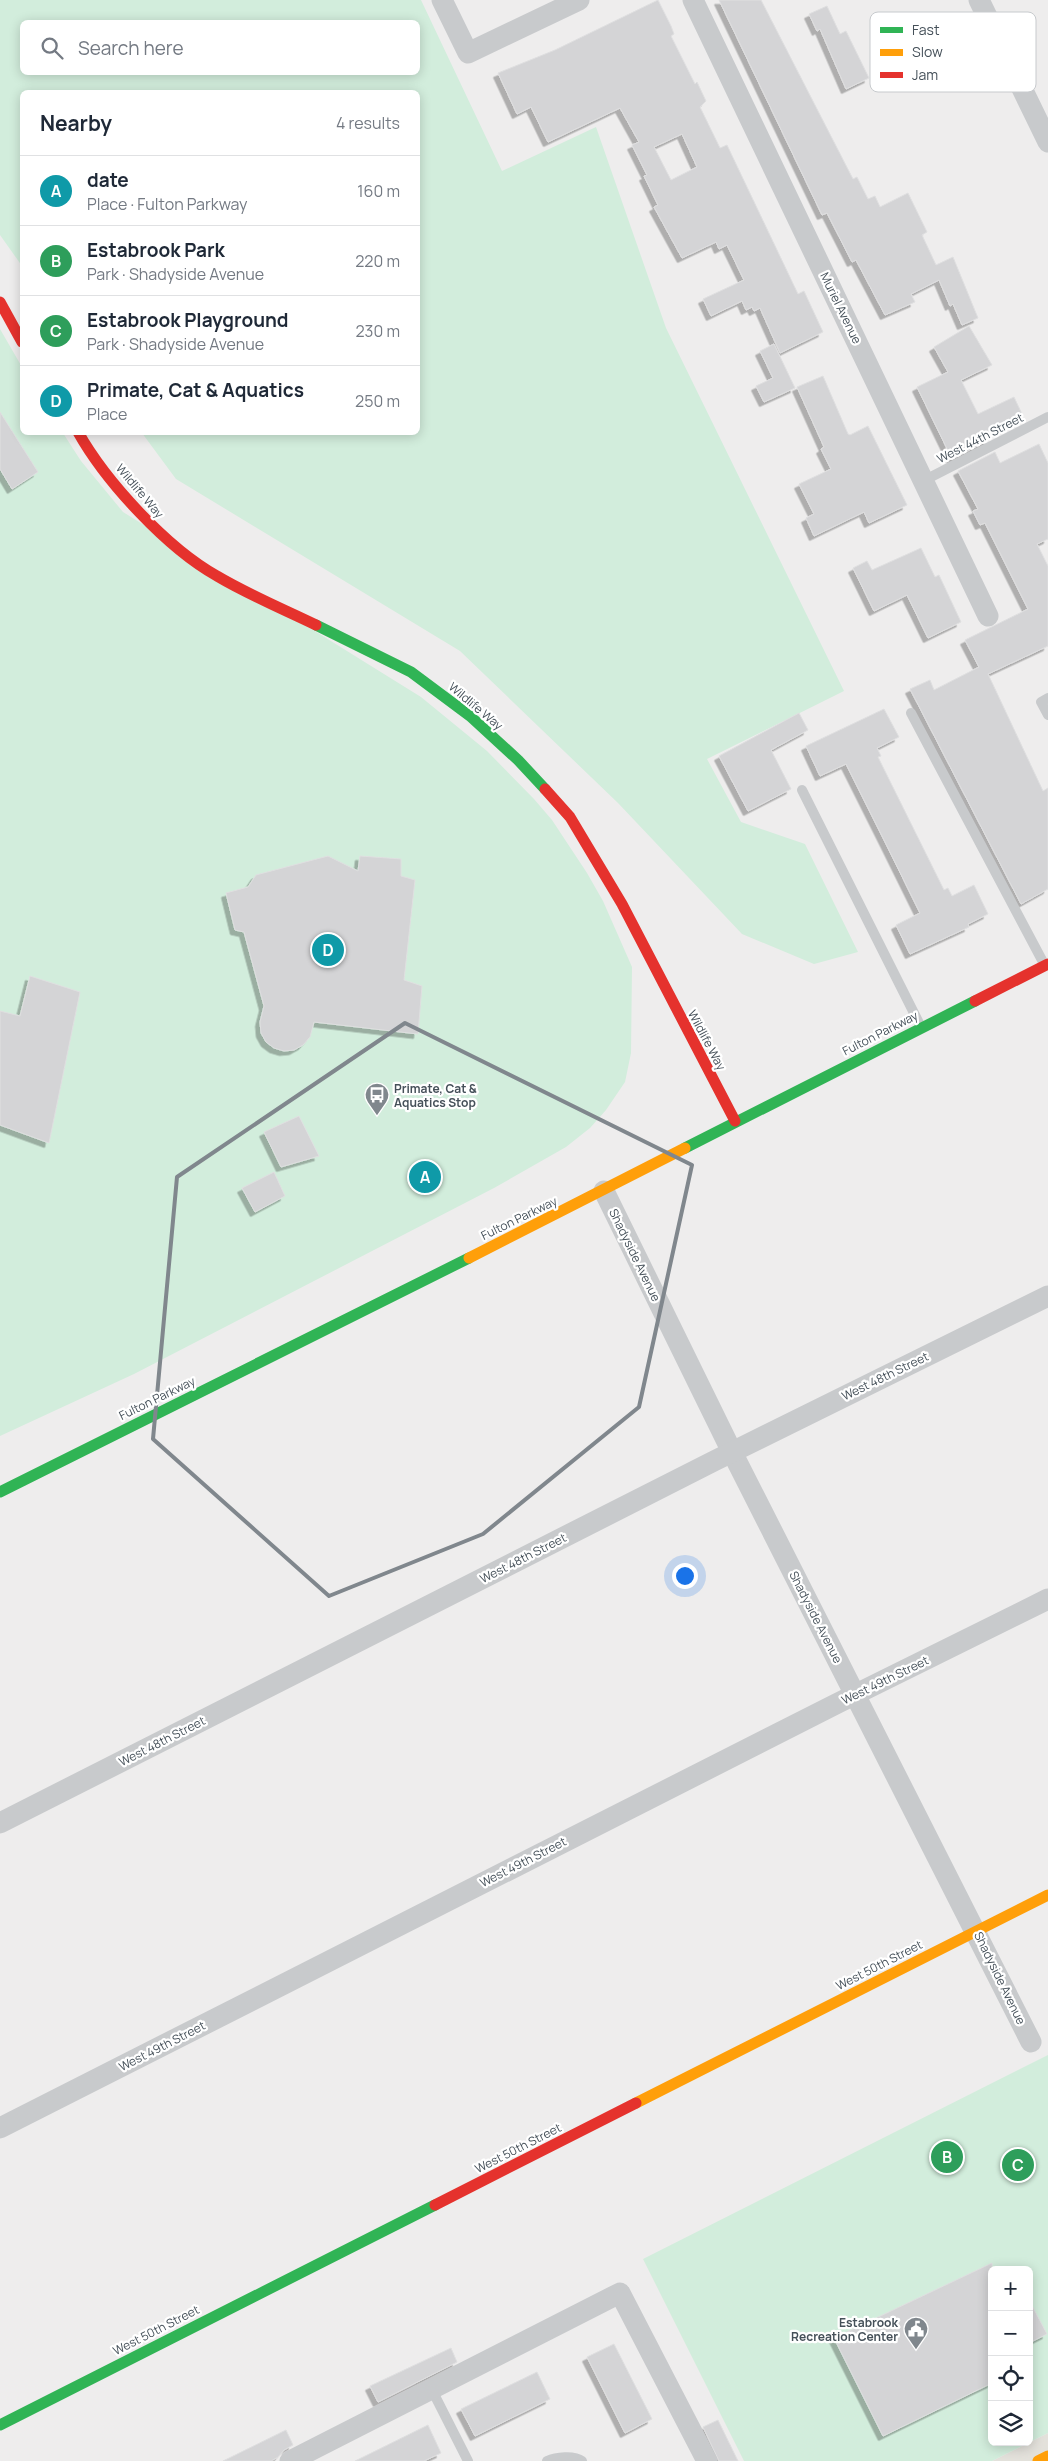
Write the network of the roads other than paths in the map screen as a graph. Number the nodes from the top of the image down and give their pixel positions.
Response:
1 (442, 0) edge
2 (579, 0) edge
3 (693, 0) edge
4 (979, 0) edge
5 (985, 12) edge
6 (1024, 92) edge
7 (1048, 142) edge
8 (0, 302) edge
9 (20, 338) edge
10 (1048, 417) edge
11 (80, 435) edge
12 (924, 481) junction
13 (988, 616) dead end
14 (1048, 698) edge
15 (911, 712) dead end
16 (1048, 715) edge
17 (802, 790) dead end
18 (1046, 965) edge
19 (921, 1028) junction
20 (734, 1121) junction
21 (604, 1191) junction
22 (1048, 1296) edge
23 (732, 1452) junction
24 (0, 1492) edge
25 (1048, 1599) edge
26 (855, 1694) junction
27 (0, 1823) edge
28 (1048, 1895) edge
29 (977, 1931) junction
30 (1031, 2042) dead end
31 (0, 2128) edge
32 (432, 2390) junction
33 (0, 2425) edge
34 (1048, 2456) edge
35 (290, 2461) edge
36 (468, 2461) edge
37 (547, 2461) edge
38 (582, 2461) edge
39 (707, 2461) edge
40 (1038, 2461) edge

1 - 2 street
3 - 12 street, Muriel Avenue
4 - 5 street
6 - 7 street
8 - 9 street
10 - 12 lane, West 44th Street
11 - 20 street, Wildlife Way
12 - 13 street, Muriel Avenue
14 - 16 lane
15 - 18 lane
17 - 19 lane
18 - 19 street, Fulton Parkway
19 - 20 street, Fulton Parkway
20 - 21 street, Fulton Parkway
21 - 23 street, Shadyside Avenue
21 - 24 street, Fulton Parkway
22 - 23 street, West 48th Street
23 - 26 street, Shadyside Avenue
23 - 27 street, West 48th Street
25 - 26 street, West 49th Street
26 - 29 street, Shadyside Avenue
26 - 31 street, West 49th Street
28 - 29 street, West 50th Street
29 - 30 street, Shadyside Avenue
29 - 33 street, West 50th Street
32 - 35 street
32 - 36 lane
32 - 39 street
34 - 40 street
37 - 38 lane

